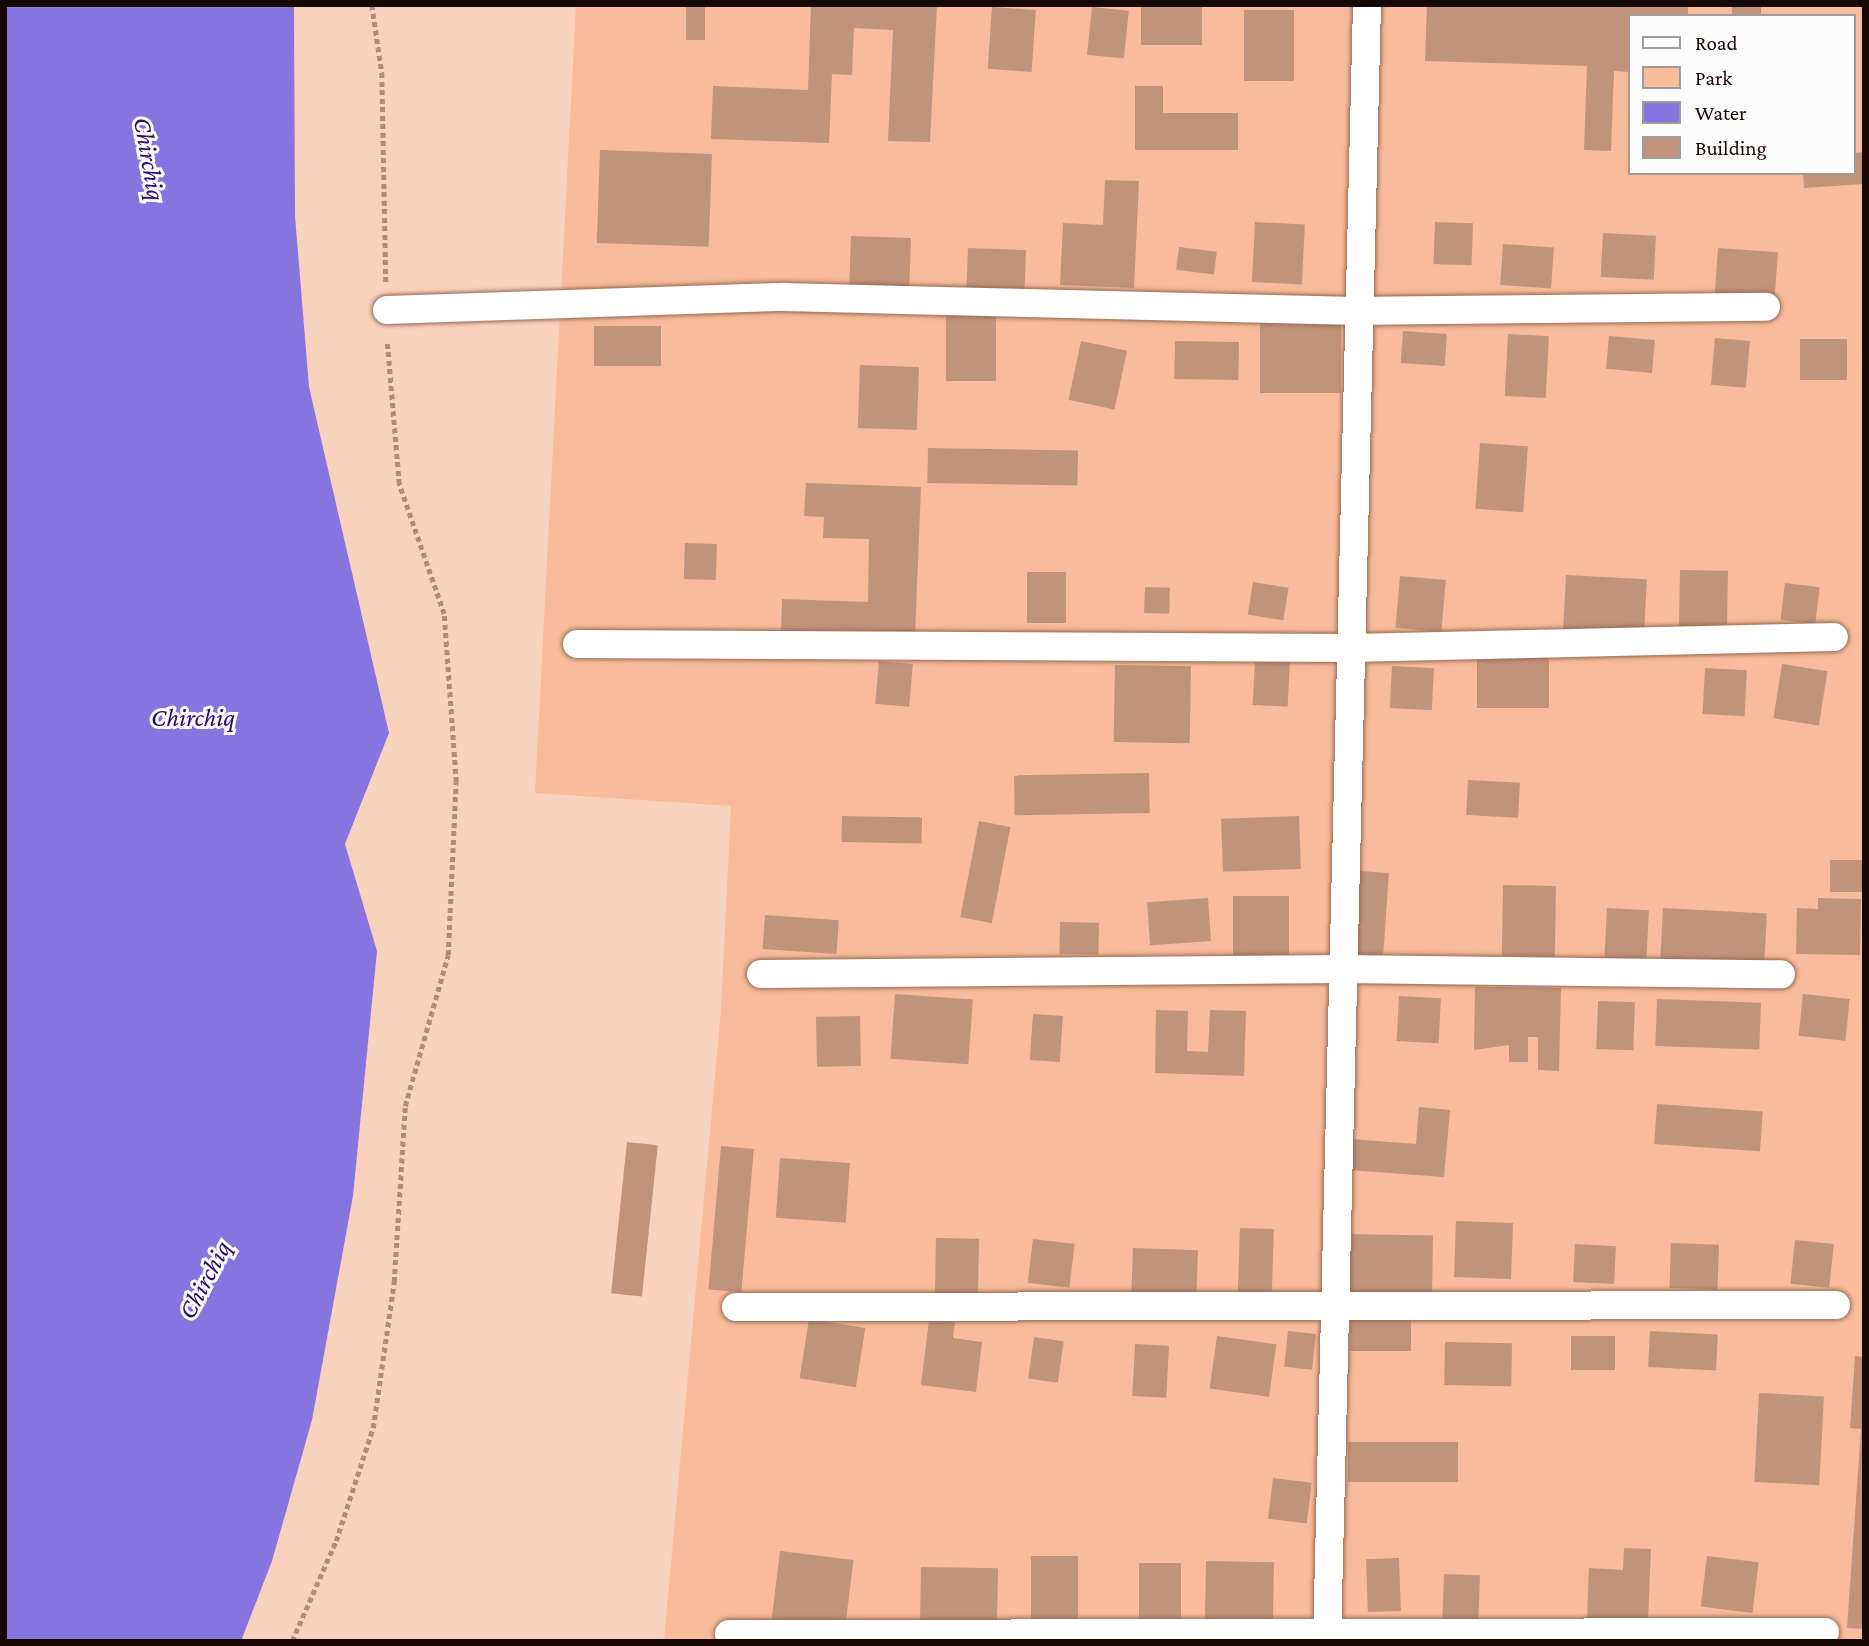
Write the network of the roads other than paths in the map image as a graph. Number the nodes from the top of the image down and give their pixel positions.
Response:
1 (1367, 5) edge
2 (1766, 307) dead end
3 (387, 310) road end
4 (1356, 311) junction
5 (1834, 637) dead end
6 (577, 644) dead end
7 (1350, 648) junction
8 (1342, 969) junction
9 (761, 974) dead end
10 (1781, 974) dead end
11 (1836, 1306) dead end
12 (736, 1307) dead end
13 (1334, 1311) junction
14 (1825, 1632) dead end
15 (729, 1634) dead end
16 (1327, 1638) edge

1 - 4 street
2 - 4 street
3 - 4 street
4 - 7 street
5 - 7 street
6 - 7 street
7 - 8 street
8 - 9 street
8 - 10 street
8 - 13 street
11 - 13 street
12 - 13 street
13 - 16 street
14 - 16 street
15 - 16 street

